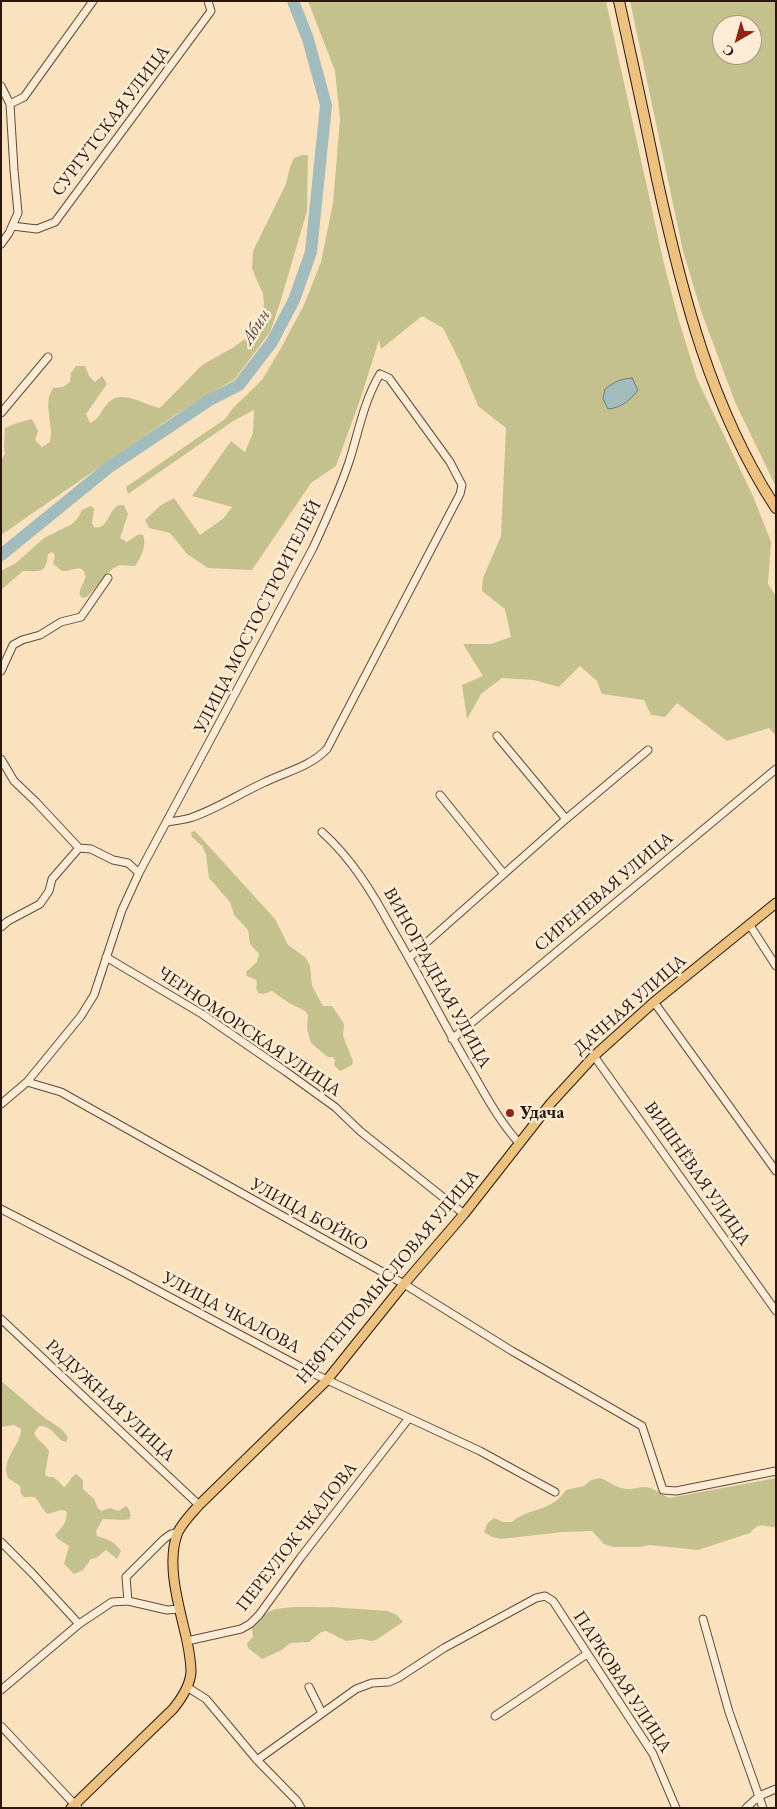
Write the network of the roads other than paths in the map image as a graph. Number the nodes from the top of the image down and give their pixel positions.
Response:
1 (93, 1) edge
2 (208, 1) edge
3 (619, 1) edge
4 (1, 86) edge
5 (10, 104) junction
6 (12, 226) junction
7 (1, 244) edge
8 (48, 357) dead end
9 (1, 413) edge
10 (776, 508) edge
11 (108, 578) dead end
12 (1, 671) edge
13 (497, 736) dead end
14 (648, 750) dead end
15 (1, 759) edge
16 (776, 769) edge
17 (440, 795) dead end
18 (566, 819) junction
19 (167, 822) junction
20 (322, 832) dead end
21 (79, 848) junction
22 (139, 873) junction
23 (504, 874) junction
24 (776, 903) edge
25 (749, 924) junction
26 (1, 927) edge
27 (106, 957) junction
28 (409, 958) junction
29 (776, 966) edge
30 (654, 1002) junction
31 (452, 1039) junction
32 (594, 1056) junction
33 (26, 1082) junction
34 (1, 1104) edge
35 (519, 1143) junction
36 (776, 1171) edge
37 (1, 1209) edge
38 (464, 1214) junction
39 (404, 1284) junction
40 (776, 1311) edge
41 (1, 1319) edge
42 (327, 1380) junction
43 (409, 1418) junction
44 (776, 1471) edge
45 (555, 1492) dead end
46 (199, 1505) junction
47 (178, 1532) junction
48 (1, 1542) edge
49 (128, 1601) junction
50 (180, 1609) junction
51 (703, 1619) dead end
52 (79, 1624) junction
53 (187, 1641) junction
54 (587, 1654) junction
55 (187, 1687) junction
56 (309, 1687) dead end
57 (1, 1690) edge
58 (322, 1713) junction
59 (495, 1716) dead end
60 (1, 1726) edge
61 (257, 1760) junction
62 (776, 1789) edge
63 (760, 1796) junction
64 (75, 1807) edge
65 (301, 1808) edge
66 (676, 1808) edge
67 (746, 1808) edge
68 (763, 1808) edge

1 - 5 street
2 - 6 street, СУРГУТСКАЯ УЛИЦА
3 - 10 highway
4 - 5 street
5 - 6 street
6 - 7 street
8 - 9 street
11 - 12 street
13 - 18 street
14 - 18 street
15 - 21 street
16 - 31 street, СИРЕНЕВАЯ УЛИЦА
17 - 23 street
18 - 23 street
19 - 19 street, УЛИЦА МОСТОСТРОИТЕЛЕЙ
19 - 22 street
20 - 28 street, ВИНОГРАДНАЯ УЛИЦА
21 - 22 street
21 - 26 street
22 - 27 street
23 - 28 street
24 - 25 main road, ДАЧНАЯ УЛИЦА
25 - 29 street
25 - 30 main road, ДАЧНАЯ УЛИЦА
27 - 33 street
27 - 38 street, ЧЕРНОМОРСКАЯ УЛИЦА
28 - 31 street, ВИНОГРАДНАЯ УЛИЦА
30 - 32 main road, ДАЧНАЯ УЛИЦА
30 - 36 street
31 - 35 street, ВИНОГРАДНАЯ УЛИЦА
32 - 35 main road, ДАЧНАЯ УЛИЦА
32 - 40 street, ВИШНЁВАЯ УЛИЦА
33 - 34 street
33 - 39 street, УЛИЦА БОЙКО
35 - 38 main road, НЕФТЕПРОМЫСЛОВАЯ УЛИЦА
37 - 42 street, УЛИЦА ЧКАЛОВА
38 - 39 main road, НЕФТЕПРОМЫСЛОВАЯ УЛИЦА
39 - 42 main road, НЕФТЕПРОМЫСЛОВАЯ УЛИЦА
39 - 44 street, УЛИЦА БОЙКО
41 - 46 street, РАДУЖНАЯ УЛИЦА
42 - 43 street, УЛИЦА ЧКАЛОВА
42 - 46 main road, НЕФТЕПРОМЫСЛОВАЯ УЛИЦА
43 - 45 street, УЛИЦА ЧКАЛОВА
43 - 53 street, ПЕРЕУЛОК ЧКАЛОВА
46 - 47 main road, НЕФТЕПРОМЫСЛОВАЯ УЛИЦА
47 - 49 street, НЕФТЕПРОМЫСЛОВАЯ УЛИЦА
47 - 50 main road
48 - 52 street
49 - 50 street
49 - 52 street
50 - 53 main road
51 - 63 street
52 - 57 street
53 - 55 main road
54 - 58 street, ПАРКОВАЯ УЛИЦА
54 - 59 street
54 - 66 street, ПАРКОВАЯ УЛИЦА
55 - 61 street
55 - 64 main road
56 - 58 street
58 - 61 street
60 - 64 street
61 - 65 street
62 - 63 street
63 - 67 street
63 - 68 street

